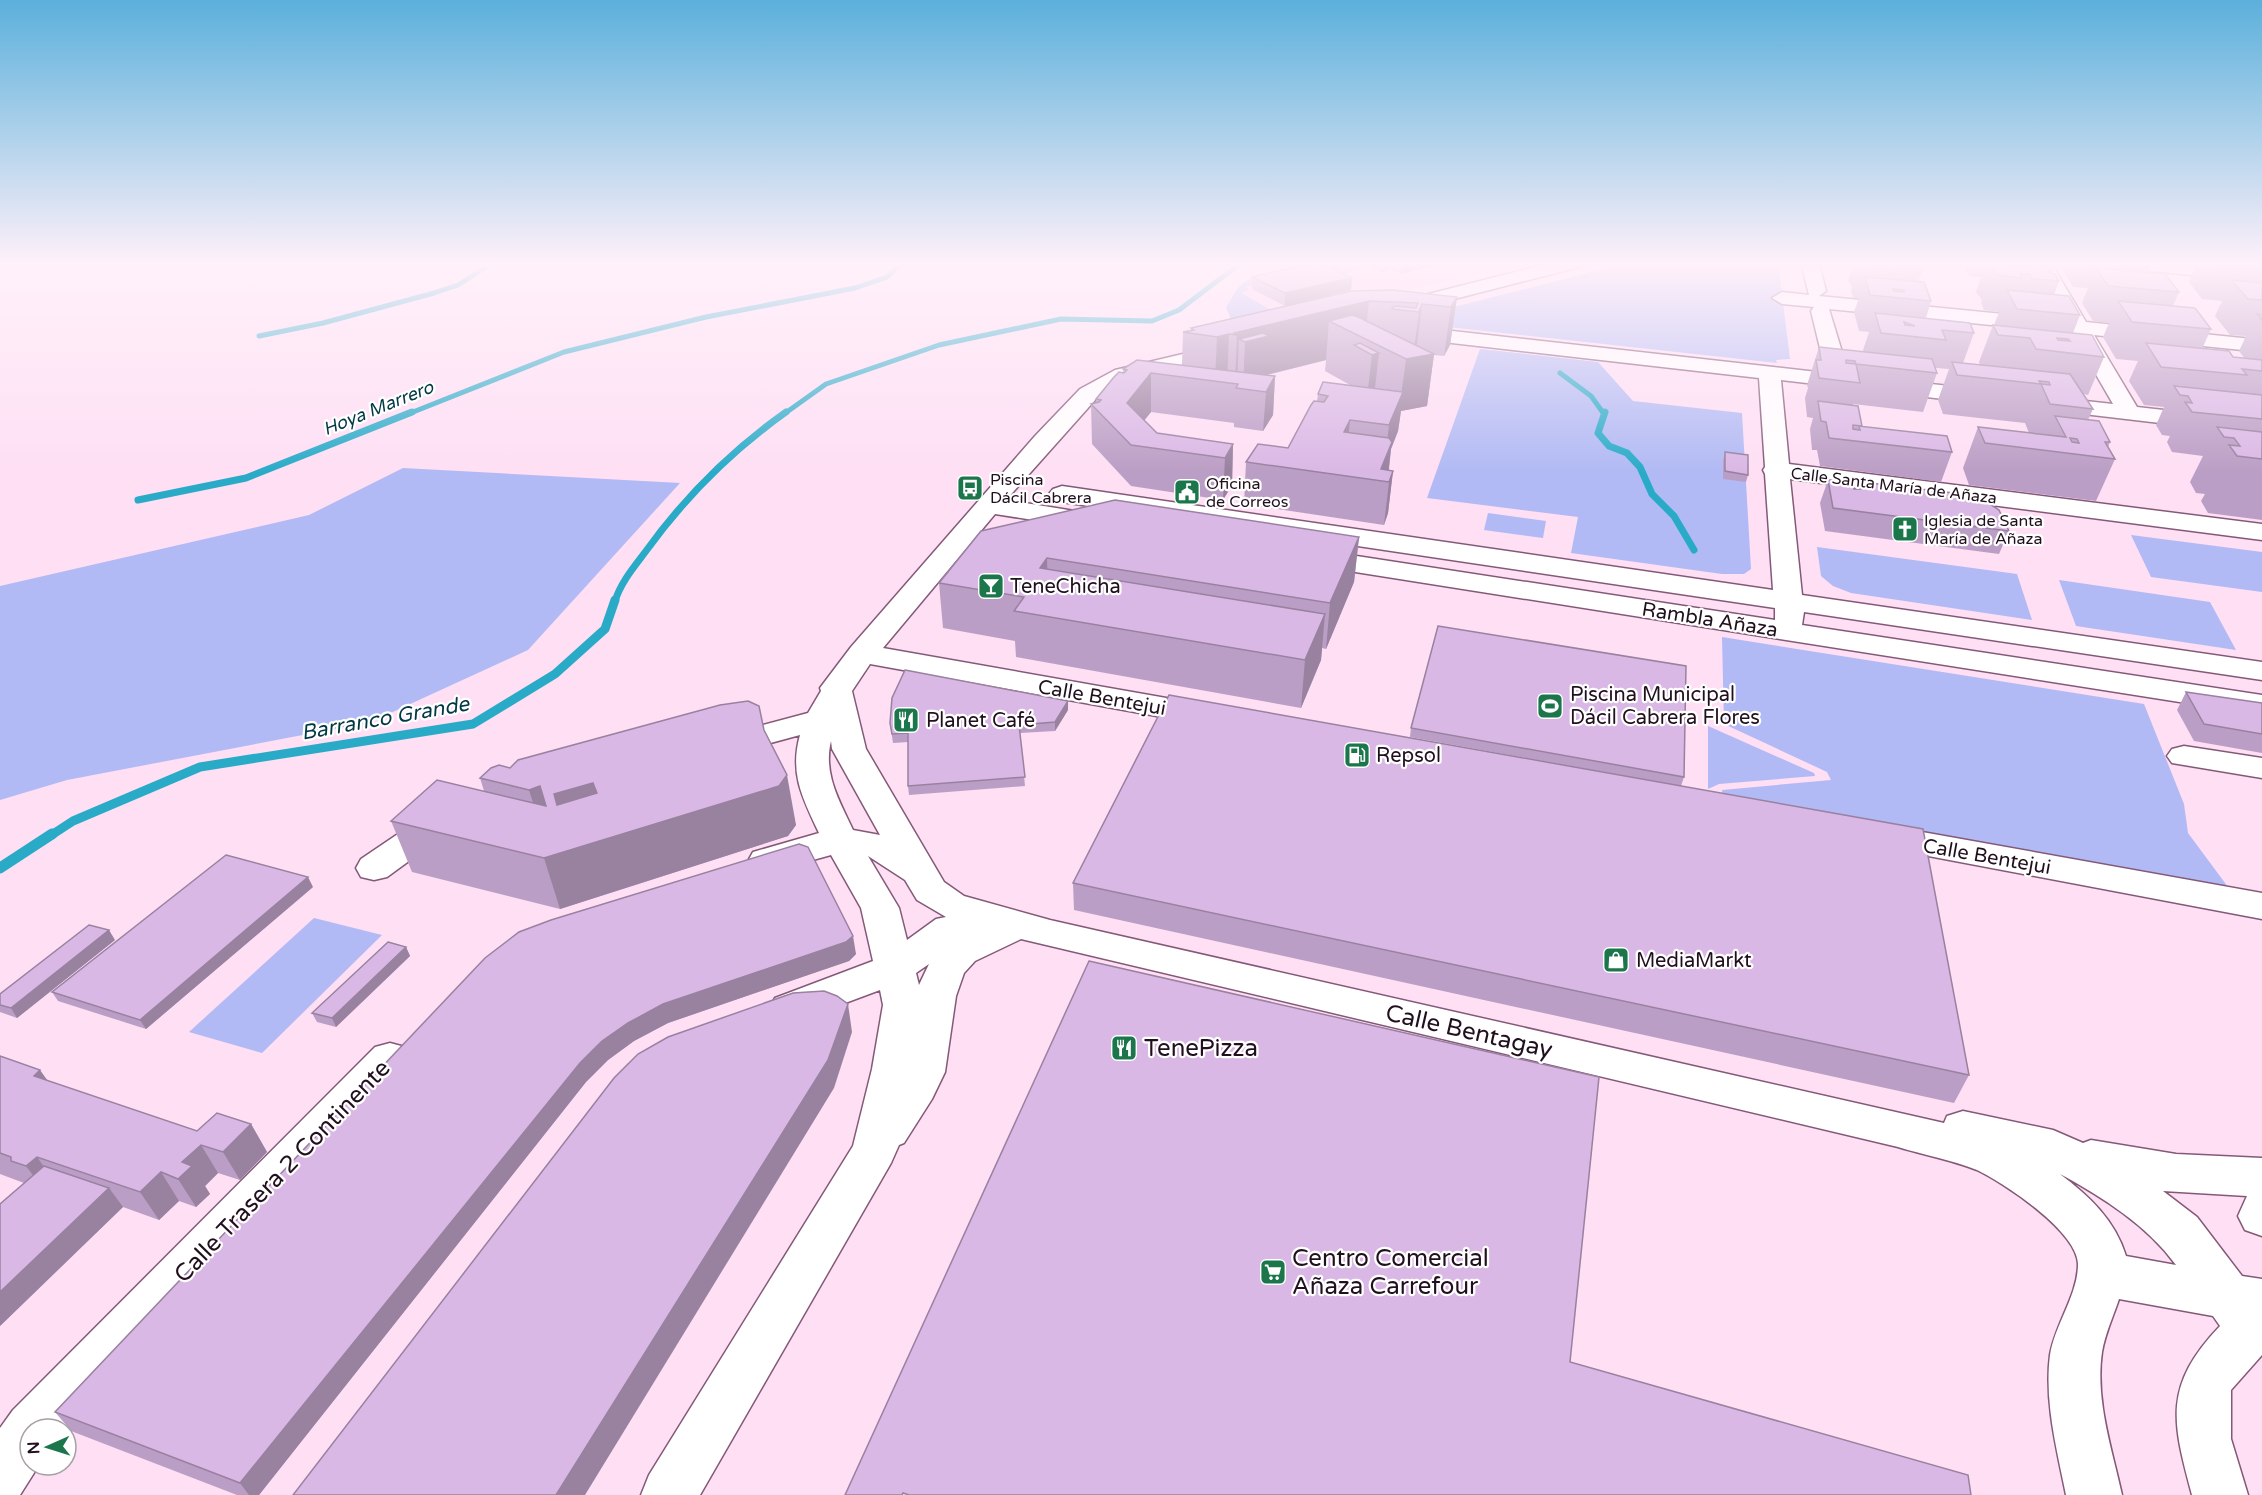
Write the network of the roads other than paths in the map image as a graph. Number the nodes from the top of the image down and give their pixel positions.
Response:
1 (1476, 333) edge
2 (1827, 333) edge
3 (2081, 333) edge
4 (2134, 333) edge
5 (1245, 345) edge
6 (2262, 346) edge
7 (1769, 372) junction
8 (1839, 380) junction
9 (2005, 399) edge
10 (2029, 402) edge
11 (2129, 413) junction
12 (2262, 428) edge
13 (1043, 441) junction
14 (1775, 470) junction
15 (998, 495) junction
16 (1220, 516) junction
17 (1118, 530) edge
18 (2262, 532) edge
19 (909, 599) junction
20 (1787, 601) junction
21 (1791, 632) junction
22 (862, 654) junction
23 (2262, 671) edge
24 (2262, 705) edge
25 (832, 708) junction
26 (1240, 721) edge
27 (698, 752) edge
28 (2184, 756) dead end
29 (2262, 768) edge
30 (860, 772) junction
31 (468, 815) edge
32 (1851, 831) edge
33 (832, 840) junction
34 (374, 868) dead end
35 (728, 873) edge
36 (920, 874) junction
37 (2262, 906) edge
38 (990, 917) junction
39 (1040, 932) junction
40 (896, 968) junction
41 (746, 1024) edge
42 (419, 1029) edge
43 (1898, 1129) junction
44 (2053, 1149) junction
45 (875, 1150) junction
46 (2262, 1177) edge
47 (2101, 1274) junction
48 (2251, 1314) edge
49 (45, 1417) edge
50 (18, 1449) edge
51 (0, 1475) edge
52 (669, 1495) edge
53 (2094, 1495) edge
54 (2220, 1495) edge

1 - 7 street
2 - 8 street
3 - 11 street
4 - 6 street
5 - 13 street
7 - 8 street
7 - 14 street
8 - 9 street
10 - 11 street
11 - 12 street
13 - 15 street
13 - 16 street
14 - 18 street, Calle Santa María de Añaza
14 - 20 street
15 - 16 street
15 - 19 street
15 - 21 street, Rambla Añaza
16 - 20 street, Rambla Añaza
17 - 19 street
19 - 22 street
20 - 21 street
20 - 23 street, Rambla Añaza
21 - 24 street, Rambla Añaza
22 - 25 street
22 - 26 street, Calle Bentejui
25 - 27 street
25 - 30 street
25 - 33 street
28 - 29 street
30 - 33 street
30 - 36 street
31 - 34 street
32 - 37 street, Calle Bentejui
33 - 35 street
33 - 36 street
33 - 40 street
36 - 38 street
38 - 39 street
38 - 40 street
39 - 43 street, Calle Bentagay
39 - 45 street
40 - 41 street
40 - 45 street
42 - 49 street, Calle Trasera 2 Continente
43 - 44 street
43 - 47 street
44 - 46 street
44 - 48 street
45 - 52 street
47 - 48 street
47 - 53 street
48 - 54 street
50 - 51 street, Calle Trasera 2 Continente

